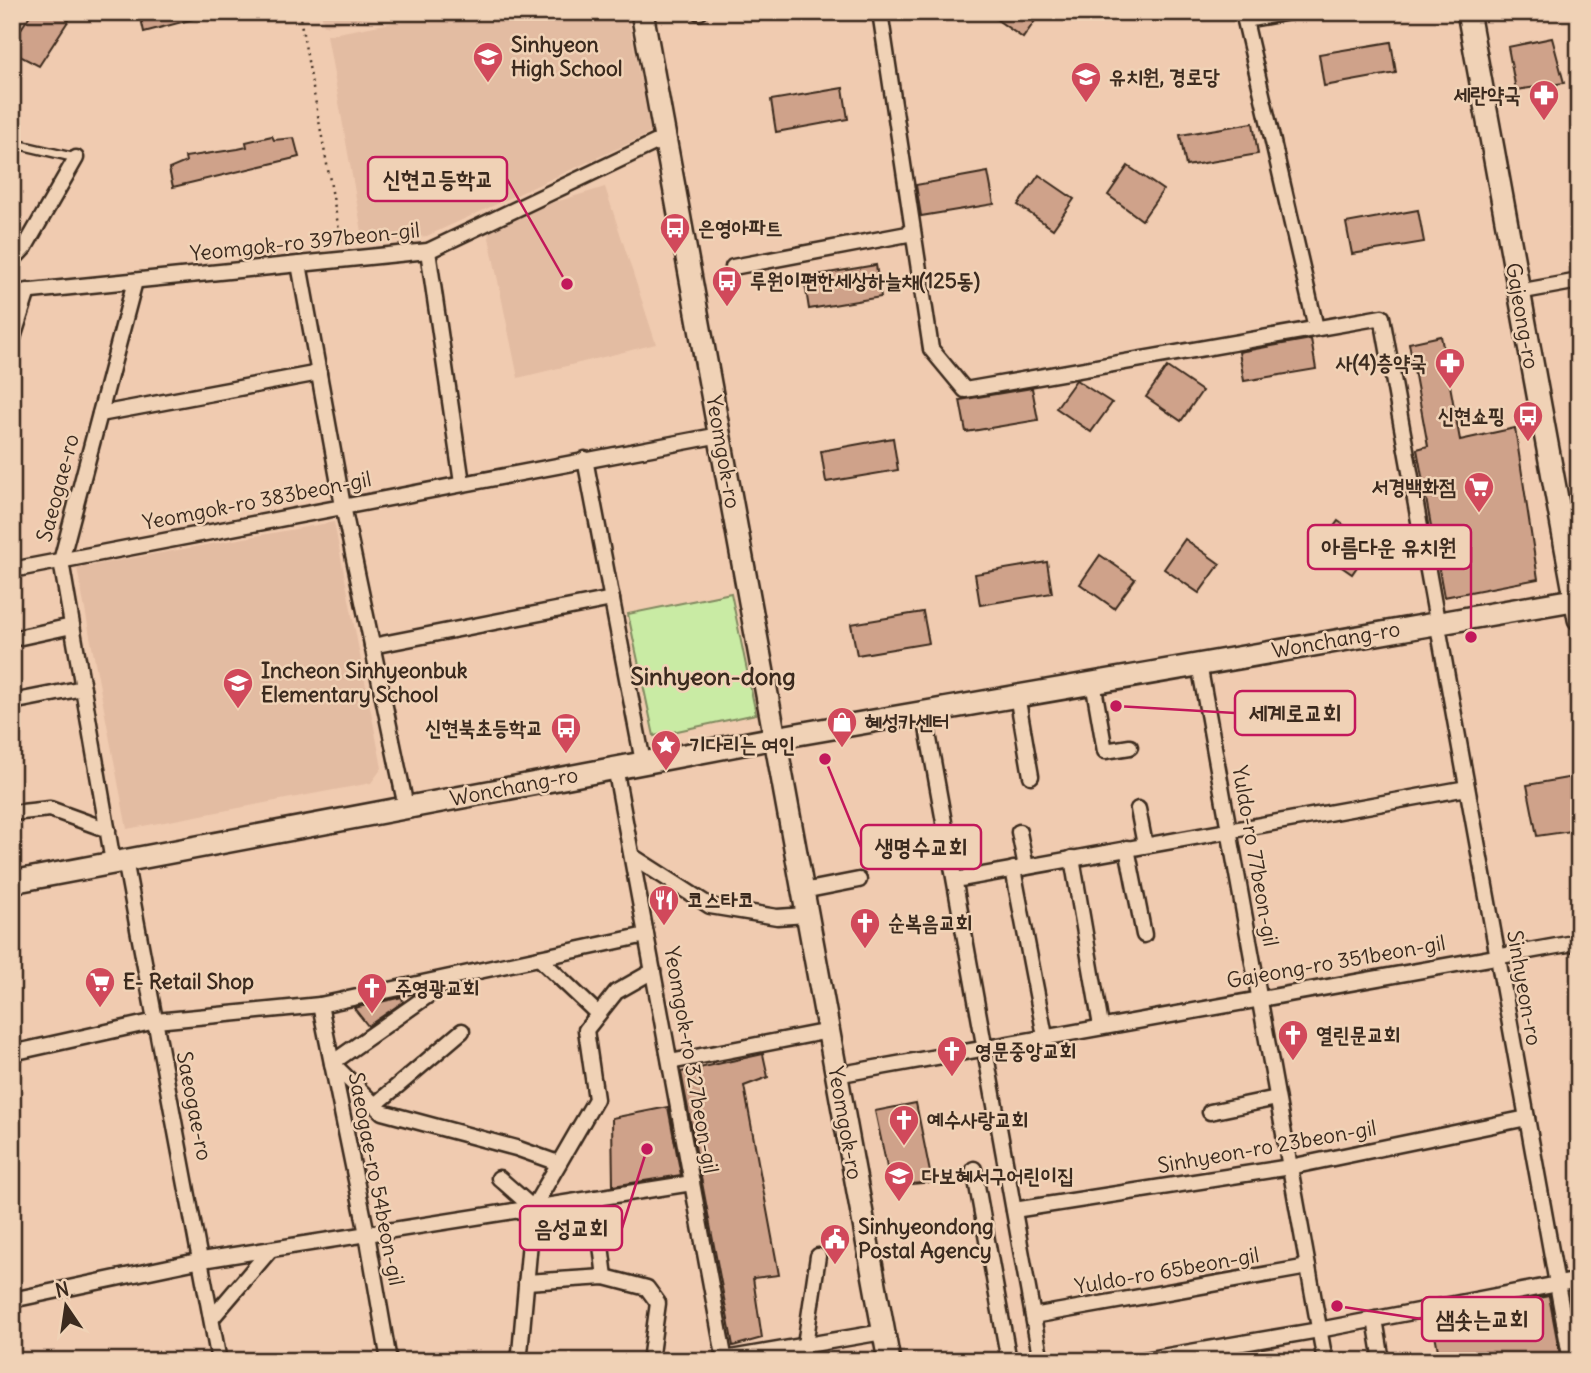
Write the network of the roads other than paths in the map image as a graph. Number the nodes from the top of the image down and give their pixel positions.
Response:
1 (642, 12) edge
2 (880, 12) edge
3 (1290, 12) edge
4 (1468, 12) edge
5 (1244, 16) edge
6 (665, 138) junction
7 (12, 144) edge
8 (76, 158) joint
9 (913, 233) junction
10 (428, 251) junction
11 (12, 261) edge
12 (299, 264) junction
13 (733, 267) dead end
14 (135, 281) junction
15 (1579, 281) edge
16 (28, 290) junction
17 (1518, 292) junction
18 (12, 293) edge
19 (1316, 328) junction
20 (12, 341) edge
21 (319, 373) junction
22 (100, 414) junction
23 (720, 435) junction
24 (585, 459) junction
25 (462, 483) junction
26 (343, 506) junction
27 (61, 561) junction
28 (12, 570) edge
29 (612, 599) junction
30 (1578, 606) edge
31 (1437, 622) junction
32 (72, 626) junction
33 (12, 639) edge
34 (372, 646) junction
35 (1199, 664) junction
36 (1093, 682) junction
37 (83, 688) junction
38 (1017, 695) junction
39 (12, 702) edge
40 (924, 711) junction
41 (775, 737) junction
42 (1130, 747) dead end
43 (643, 762) junction
44 (615, 767) junction
45 (1031, 776) dead end
46 (1467, 788) junction
47 (406, 807) junction
48 (1138, 809) dead end
49 (12, 813) edge
50 (108, 830) junction
51 (1228, 830) junction
52 (1019, 832) dead end
53 (1145, 845) junction
54 (1127, 848) junction
55 (632, 856) junction
56 (1072, 858) junction
57 (119, 861) junction
58 (1020, 868) junction
59 (859, 880) dead end
60 (954, 880) junction
61 (12, 882) edge
62 (803, 891) junction
63 (807, 915) junction
64 (646, 935) junction
65 (1144, 935) dead end
66 (1579, 942) edge
67 (1497, 955) junction
68 (539, 958) junction
69 (653, 971) junction
70 (455, 976) junction
71 (1259, 998) junction
72 (320, 1005) junction
73 (598, 1014) junction
74 (156, 1021) junction
75 (1101, 1026) junction
76 (462, 1031) dead end
77 (829, 1031) junction
78 (1045, 1036) junction
79 (985, 1047) junction
80 (12, 1053) edge
81 (670, 1062) junction
82 (332, 1063) junction
83 (836, 1075) junction
84 (1277, 1098) junction
85 (375, 1105) junction
86 (1210, 1112) dead end
87 (1527, 1118) junction
88 (558, 1163) junction
89 (1290, 1167) junction
90 (974, 1169) dead end
91 (499, 1178) dead end
92 (692, 1183) junction
93 (595, 1198) junction
94 (533, 1208) junction
95 (1014, 1210) junction
96 (367, 1234) junction
97 (270, 1250) junction
98 (818, 1256) dead end
99 (202, 1260) junction
100 (1308, 1266) junction
101 (605, 1277) junction
102 (1579, 1280) edge
103 (526, 1282) junction
104 (1557, 1284) junction
105 (12, 1300) edge
106 (1033, 1316) junction
107 (212, 1318) junction
108 (1375, 1320) junction
109 (1320, 1330) junction
110 (884, 1332) junction
111 (805, 1345) junction
112 (725, 1360) edge
113 (219, 1361) edge
114 (389, 1361) edge
115 (516, 1361) edge
116 (650, 1361) edge
117 (889, 1361) edge
118 (1009, 1361) edge
119 (1041, 1361) edge
120 (1138, 1361) edge
121 (1325, 1361) edge
122 (1382, 1361) edge
123 (1571, 1361) edge

1 - 6 street, Yeomgok-ro
2 - 9 street
3 - 5 street
4 - 17 street, Gajeong-ro
5 - 19 street
6 - 10 street, Yeomgok-ro 397beon-gil
6 - 23 street, Yeomgok-ro
7 - 8 lane
8 - 11 street
9 - 13 street
9 - 19 street
10 - 12 street, Yeomgok-ro 397beon-gil
10 - 25 street
12 - 14 street, Yeomgok-ro 397beon-gil
12 - 21 street
14 - 16 street, Yeomgok-ro 397beon-gil
14 - 22 street, Saeogae-ro
15 - 17 street
16 - 18 street, Yeomgok-ro 397beon-gil
16 - 20 street
17 - 30 street, Gajeong-ro
19 - 31 street, Sinhyeon-ro
21 - 22 street, Saeogae-ro
21 - 26 street
22 - 27 street, Saeogae-ro
23 - 24 street, Yeomgok-ro 383beon-gil
23 - 41 street, Yeomgok-ro
24 - 25 street, Yeomgok-ro 383beon-gil
24 - 29 street
25 - 26 street, Yeomgok-ro 383beon-gil
26 - 27 street, Yeomgok-ro 383beon-gil
26 - 34 street
27 - 28 street, Yeomgok-ro 383beon-gil
27 - 32 street, Saeogae-ro
29 - 34 street
29 - 43 street
30 - 31 street, Wonchang-ro
31 - 35 street, Wonchang-ro
31 - 46 street, Sinhyeon-ro
32 - 33 street
32 - 37 street, Saeogae-ro
34 - 47 street
35 - 36 street, Wonchang-ro
35 - 51 street, Yuldo-ro 77beon-gil
36 - 38 street, Wonchang-ro
36 - 42 street
37 - 39 street
37 - 50 street, Saeogae-ro
38 - 40 street, Wonchang-ro
38 - 45 street
40 - 41 street, Wonchang-ro
40 - 60 street
41 - 43 street, Wonchang-ro
41 - 62 street, Yeomgok-ro
43 - 44 street, Wonchang-ro
44 - 47 street, Wonchang-ro
44 - 55 street, Yeomgok-ro 327beon-gil
46 - 51 street
46 - 67 street, Sinhyeon-ro
47 - 57 street, Wonchang-ro
48 - 53 street
49 - 50 street
50 - 57 street, Saeogae-ro
51 - 53 street
51 - 71 street, Yuldo-ro 77beon-gil
52 - 58 street
53 - 54 street
54 - 56 street
54 - 65 street
55 - 63 street
55 - 64 street, Yeomgok-ro 327beon-gil
56 - 58 street
56 - 75 street
57 - 61 street, Wonchang-ro
57 - 74 street, Saeogae-ro
58 - 60 street
58 - 78 street
59 - 62 street
60 - 79 street
62 - 63 street, Yeomgok-ro
63 - 77 street, Yeomgok-ro
64 - 68 street
64 - 69 street, Yeomgok-ro 327beon-gil
66 - 67 street, Gajeong-ro 351beon-gil
67 - 71 street, Gajeong-ro 351beon-gil
67 - 87 street, Sinhyeon-ro
68 - 70 street
68 - 73 street
69 - 73 street
69 - 81 street, Yeomgok-ro 327beon-gil
70 - 72 street
70 - 82 street
71 - 75 street, Gajeong-ro 351beon-gil
71 - 84 street, Yuldo-ro 77beon-gil
72 - 74 street
72 - 82 street, Saeogae-ro 54beon-gil
73 - 88 street
74 - 80 street
74 - 99 street, Saeogae-ro
75 - 78 street, Gajeong-ro 351beon-gil
76 - 85 street
77 - 81 street
77 - 83 street, Yeomgok-ro
78 - 79 street, Gajeong-ro 351beon-gil
79 - 83 street, Gajeong-ro 351beon-gil
79 - 95 street
81 - 92 street, Yeomgok-ro 327beon-gil
82 - 85 street
82 - 96 street, Saeogae-ro 54beon-gil
83 - 110 street, Yeomgok-ro
84 - 86 street
84 - 89 street, Yuldo-ro 77beon-gil
85 - 88 street
87 - 89 street, Sinhyeon-ro 23beon-gil
87 - 104 street, Sinhyeon-ro
88 - 94 street
89 - 95 street, Sinhyeon-ro 23beon-gil
89 - 100 street, Yuldo-ro 77beon-gil
90 - 118 street
91 - 94 street
92 - 93 street
92 - 112 street, Yeomgok-ro 327beon-gil
93 - 94 street
93 - 101 street
94 - 96 street
94 - 103 street
95 - 106 street
96 - 97 street
96 - 114 street, Saeogae-ro 54beon-gil
97 - 99 street
97 - 107 street
98 - 111 street
99 - 105 street
99 - 107 street, Saeogae-ro
100 - 106 street, Yuldo-ro 65beon-gil
100 - 109 street, Yuldo-ro 77beon-gil
101 - 103 street
101 - 116 street
102 - 104 street
103 - 115 street
104 - 108 street
104 - 123 street, Sinhyeon-ro
106 - 119 street
107 - 113 street, Saeogae-ro
108 - 109 street
108 - 122 street
109 - 120 street
109 - 121 street, Yuldo-ro 77beon-gil
110 - 111 street
110 - 117 street, Yeomgok-ro
111 - 112 street

